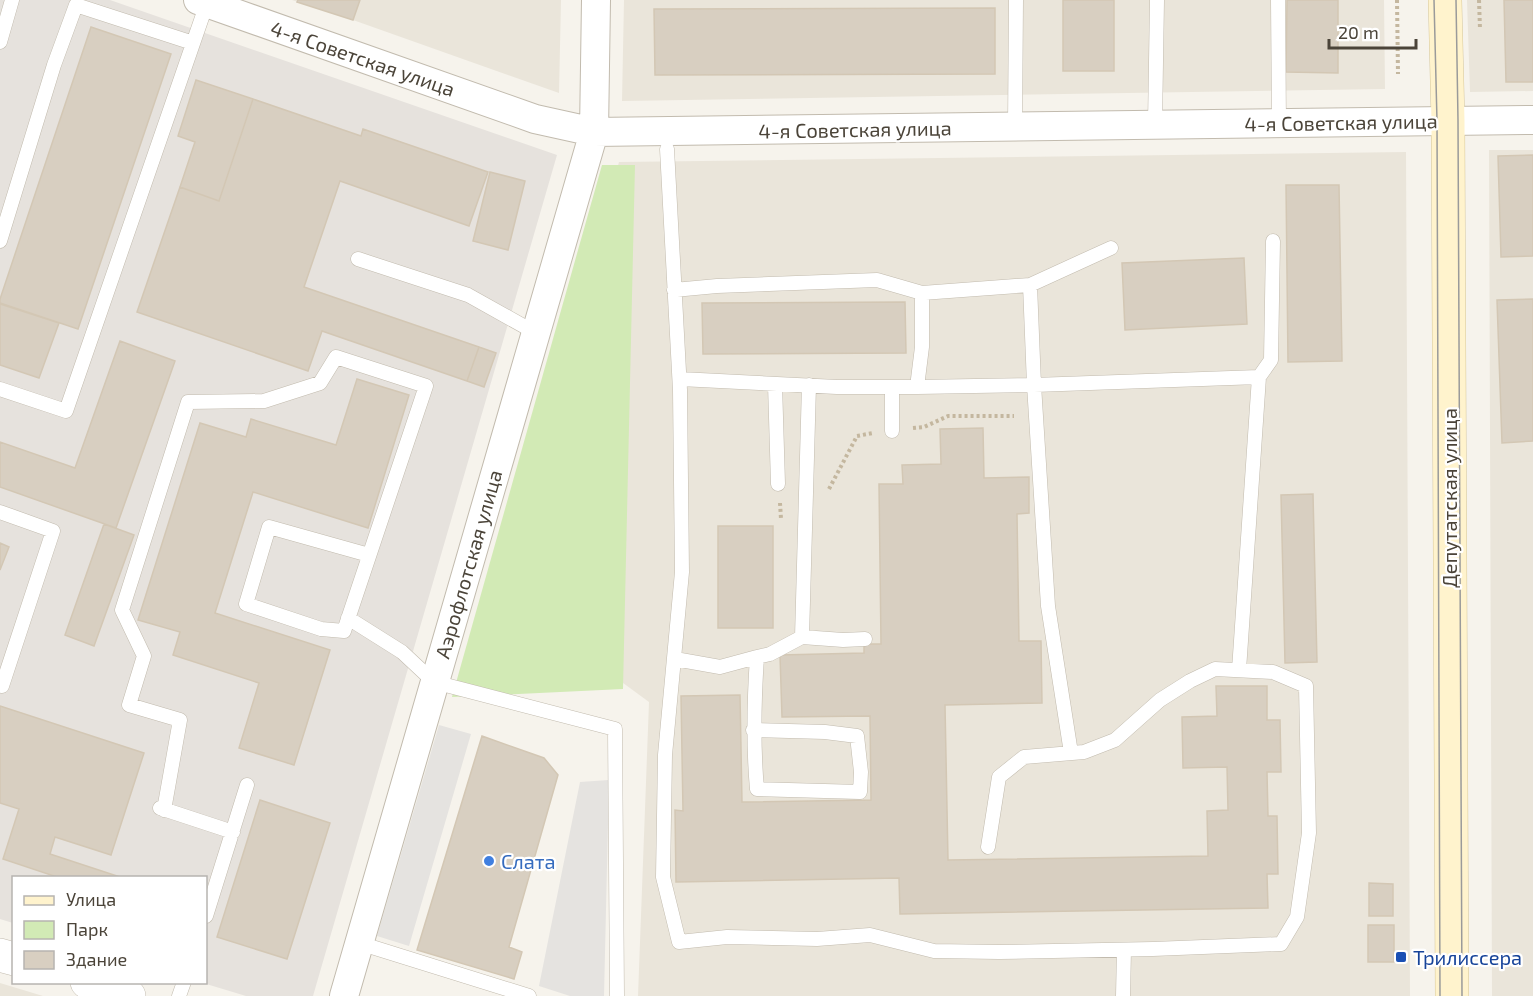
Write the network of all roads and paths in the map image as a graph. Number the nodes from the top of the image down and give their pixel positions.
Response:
1 (12, 0) edge
2 (596, 0) edge
3 (1016, 0) edge
4 (1157, 0) edge
5 (1278, 0) edge
6 (1397, 0) edge
7 (1445, 0) edge
8 (202, 2) edge
9 (0, 42) edge
10 (193, 44) junction
11 (1398, 74) dead end
12 (1533, 120) edge
13 (1448, 121) junction
14 (1279, 123) junction
15 (1155, 124) junction
16 (1016, 126) junction
17 (594, 132) junction
18 (666, 149) dead end
19 (0, 241) edge
20 (1273, 241) dead end
21 (1111, 248) dead end
22 (358, 259) dead end
23 (1029, 285) junction
24 (675, 290) junction
25 (922, 292) junction
26 (536, 333) junction
27 (1259, 377) junction
28 (680, 379) junction
29 (775, 384) junction
30 (809, 385) junction
31 (1034, 385) junction
32 (891, 387) junction
33 (917, 387) junction
34 (0, 389) edge
35 (1036, 416) junction
36 (892, 431) junction
37 (778, 484) dead end
38 (0, 512) edge
39 (805, 535) junction
40 (369, 555) junction
41 (348, 618) junction
42 (802, 637) junction
43 (865, 639) dead end
44 (757, 657) junction
45 (675, 658) junction
46 (1239, 670) junction
47 (434, 682) junction
48 (2, 686) dead end
49 (753, 730) junction
50 (1071, 753) junction
51 (247, 785) dead end
52 (233, 832) junction
53 (988, 847) dead end
54 (207, 913) edge
55 (359, 944) junction
56 (1124, 950) junction
57 (93, 984) edge
58 (129, 996) edge
59 (344, 996) edge
60 (529, 996) edge
61 (617, 996) edge
62 (1123, 996) edge
63 (1452, 996) edge

1 - 9 lane
2 - 17 street, Аэрофлотская улица
3 - 16 lane
4 - 15 lane
5 - 14 lane
6 - 11 path
7 - 13 main road, Депутатская улица
8 - 10 lane
8 - 17 street, 4-я Советская улица
10 - 19 lane
10 - 34 lane
12 - 13 street, 4-я Советская улица
13 - 14 street, 4-я Советская улица
13 - 63 main road, Депутатская улица
14 - 15 street, 4-я Советская улица
15 - 16 street, 4-я Советская улица
16 - 17 street, 4-я Советская улица
17 - 26 street, Аэрофлотская улица
18 - 24 lane
20 - 27 lane
21 - 23 lane
22 - 26 lane
23 - 25 lane
23 - 31 lane
24 - 25 lane
24 - 28 lane
25 - 33 lane
26 - 47 street, Аэрофлотская улица
27 - 31 lane
27 - 46 lane
28 - 29 lane
28 - 45 lane
29 - 30 lane
29 - 37 lane
30 - 32 lane
30 - 39 lane
31 - 33 lane
31 - 35 lane
32 - 33 lane
32 - 36 lane
35 - 36 path
35 - 50 lane
36 - 39 path
38 - 48 lane
39 - 42 lane
40 - 41 lane
40 - 41 lane
40 - 52 lane
41 - 47 lane
42 - 43 lane
42 - 44 lane
44 - 45 lane
44 - 49 lane
45 - 56 lane
46 - 50 lane
46 - 56 lane
47 - 55 street, Аэрофлотская улица
47 - 61 lane
49 - 49 lane
50 - 53 lane
51 - 52 lane
52 - 54 lane
55 - 59 street, Аэрофлотская улица
55 - 60 lane
56 - 62 lane
57 - 58 street

